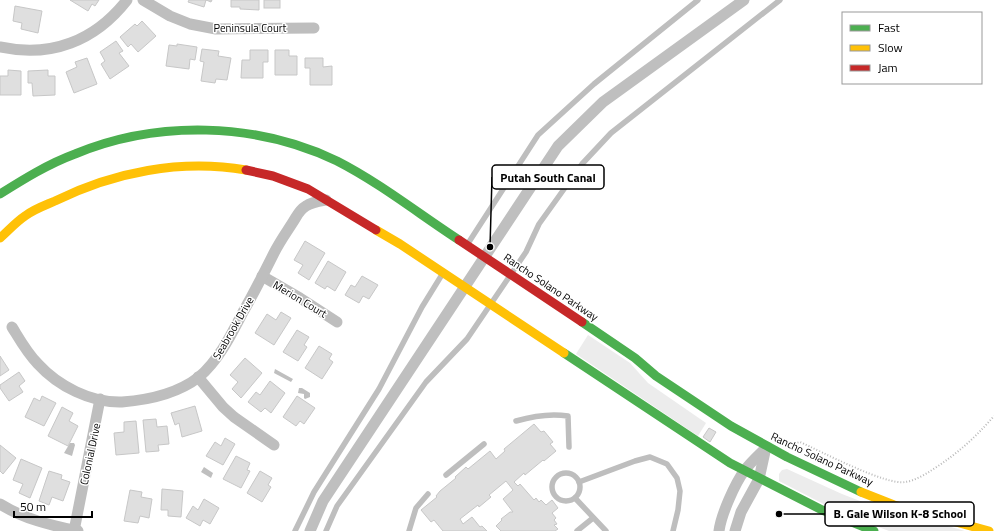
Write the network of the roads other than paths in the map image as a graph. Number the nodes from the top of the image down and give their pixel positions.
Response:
1 (127, 0) edge
2 (143, 0) edge
3 (698, 0) edge
4 (780, 0) edge
5 (314, 28) dead end
6 (0, 47) edge
7 (0, 194) edge
8 (326, 200) junction
9 (0, 238) edge
10 (468, 246) junction
11 (443, 273) junction
12 (507, 273) junction
13 (262, 276) junction
14 (490, 305) junction
15 (337, 322) dead end
16 (12, 327) dead end
17 (198, 377) junction
18 (100, 400) junction
19 (516, 421) dead end
20 (484, 444) dead end
21 (274, 445) dead end
22 (569, 447) dead end
23 (767, 447) junction
24 (744, 471) junction
25 (446, 474) dead end
26 (759, 479) junction
27 (579, 482) junction
28 (428, 494) dead end
29 (575, 498) junction
30 (0, 504) edge
31 (593, 518) junction
32 (75, 531) edge
33 (295, 531) edge
34 (326, 531) edge
35 (409, 531) edge
36 (577, 531) edge
37 (606, 531) edge
38 (673, 531) edge
39 (719, 531) edge
40 (735, 531) edge
41 (874, 531) edge
42 (989, 531) edge

1 - 6 street
2 - 5 street, Peninsula Court
3 - 10 lane
4 - 12 lane
7 - 10 street, Rancho Solano Parkway
8 - 9 street
8 - 11 street
8 - 13 street, Seabrook Drive
10 - 12 street, Rancho Solano Parkway
11 - 14 street
11 - 33 lane
12 - 14 lane
12 - 23 street, Rancho Solano Parkway
13 - 15 street, Merion Court
13 - 17 street, Seabrook Drive
14 - 24 street
14 - 34 lane
16 - 18 street, Seabrook Drive
17 - 18 street, Seabrook Drive
17 - 21 street
18 - 32 street, Colonial Drive
19 - 22 lane
20 - 25 lane
23 - 24 street
23 - 26 street
23 - 42 street, Rancho Solano Parkway
24 - 26 street
24 - 39 street
26 - 40 street
26 - 41 street
27 - 29 lane
27 - 29 lane
27 - 38 lane
28 - 35 lane
29 - 31 lane
30 - 32 street
31 - 36 lane
31 - 37 lane

